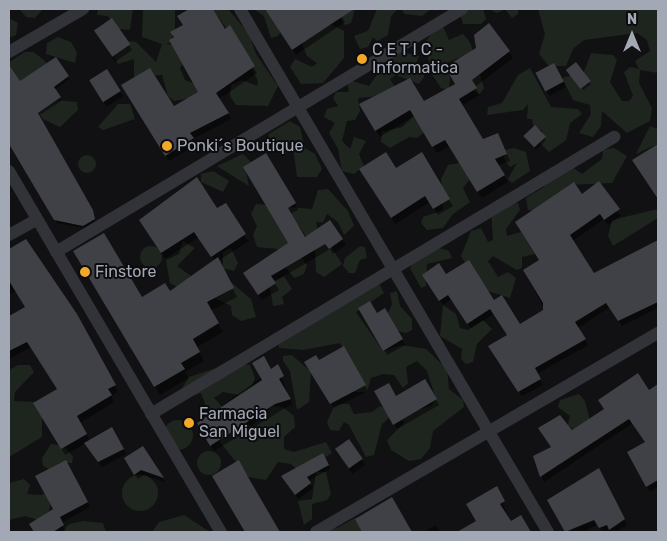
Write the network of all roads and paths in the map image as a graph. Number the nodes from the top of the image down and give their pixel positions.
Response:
1 (83, 9) edge
2 (240, 9) edge
3 (462, 9) edge
4 (9, 52) edge
5 (297, 108) junction
6 (614, 137) dead end
7 (9, 171) edge
8 (36, 220) junction
9 (9, 235) edge
10 (56, 252) junction
11 (392, 270) junction
12 (658, 333) edge
13 (152, 414) junction
14 (489, 433) junction
15 (221, 532) edge
16 (316, 532) edge
17 (548, 532) edge

1 - 4 street
2 - 5 street
3 - 5 street
5 - 10 street
5 - 11 street
6 - 11 street
7 - 8 street
8 - 9 street
8 - 10 street
10 - 13 street
11 - 13 street
11 - 14 street
12 - 14 street
13 - 15 street
14 - 16 street
14 - 17 street

